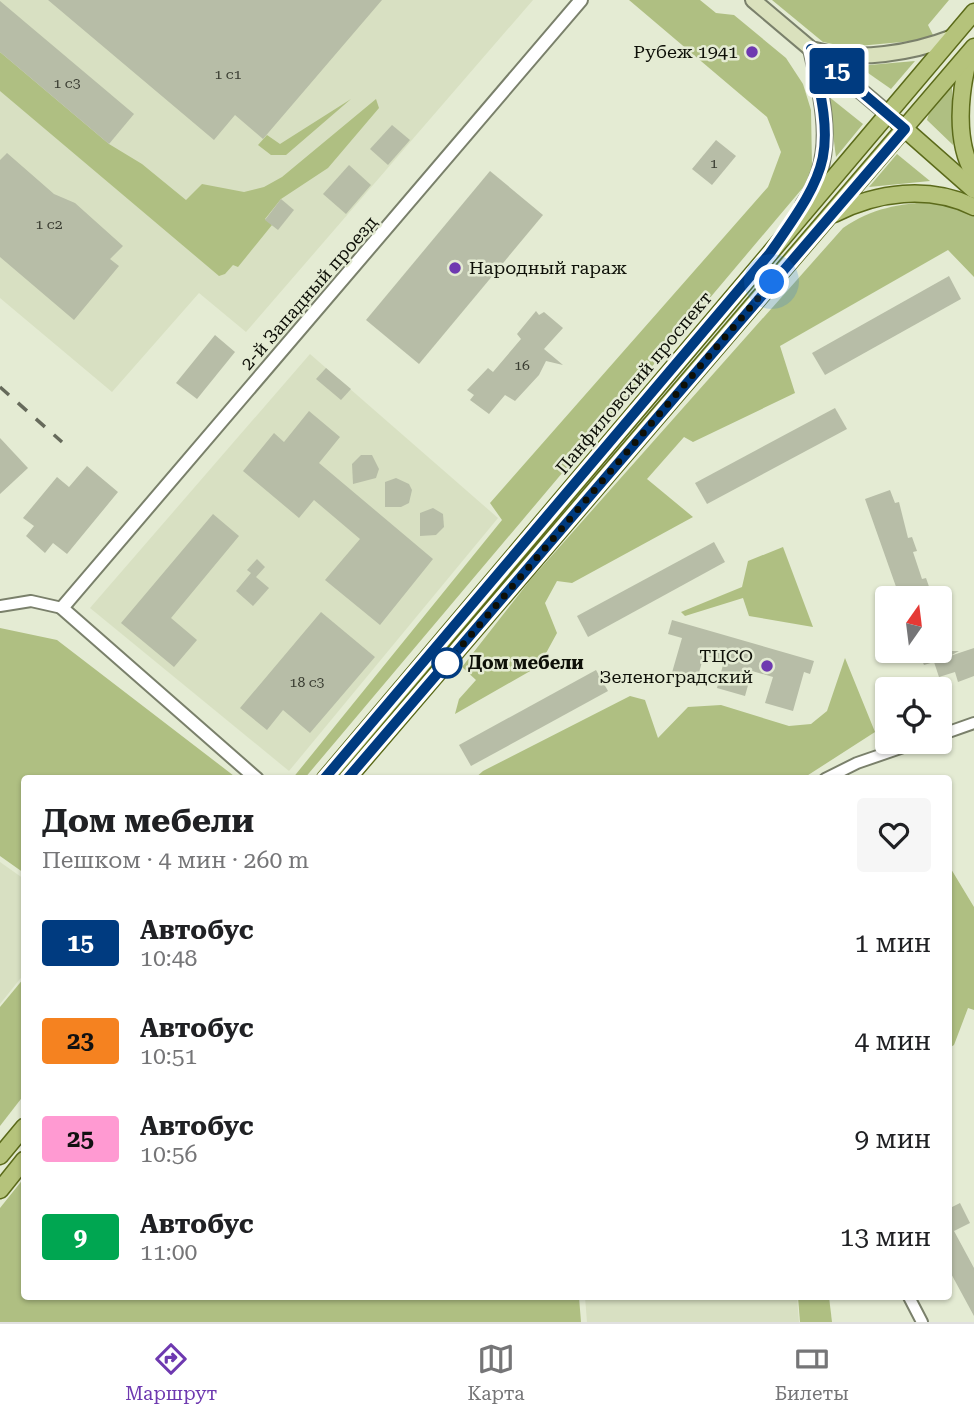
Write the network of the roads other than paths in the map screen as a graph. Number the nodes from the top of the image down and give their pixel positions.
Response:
1 (581, 0) edge
2 (754, 0) edge
3 (974, 12) edge
4 (953, 37) junction
5 (973, 48) edge
6 (811, 49) junction
7 (888, 114) junction
8 (905, 129) junction
9 (974, 174) edge
10 (974, 190) edge
11 (974, 206) edge
12 (825, 218) junction
13 (770, 253) junction
14 (0, 607) edge
15 (62, 608) junction
16 (974, 723) edge
17 (952, 730) edge
18 (883, 754) edge
19 (252, 775) edge
20 (327, 775) edge
21 (350, 775) edge
22 (833, 775) edge
23 (21, 1132) edge
24 (0, 1156) edge
25 (21, 1164) edge
26 (0, 1190) edge
27 (911, 1300) edge
28 (922, 1322) edge

1 - 15 street, 2-й Западный проезд
2 - 6 main road
3 - 4 main road, Панфиловский проспект
4 - 6 main road
4 - 7 main road, Панфиловский проспект
5 - 8 main road
5 - 9 main road
6 - 7 main road
6 - 13 main road
7 - 8 main road
7 - 13 main road, Панфиловский проспект
8 - 10 main road
8 - 12 main road
11 - 12 main road
12 - 21 main road
13 - 20 main road, Панфиловский проспект
14 - 15 street
15 - 19 street
16 - 17 street
18 - 22 street
23 - 24 main road
25 - 26 main road
27 - 28 street

